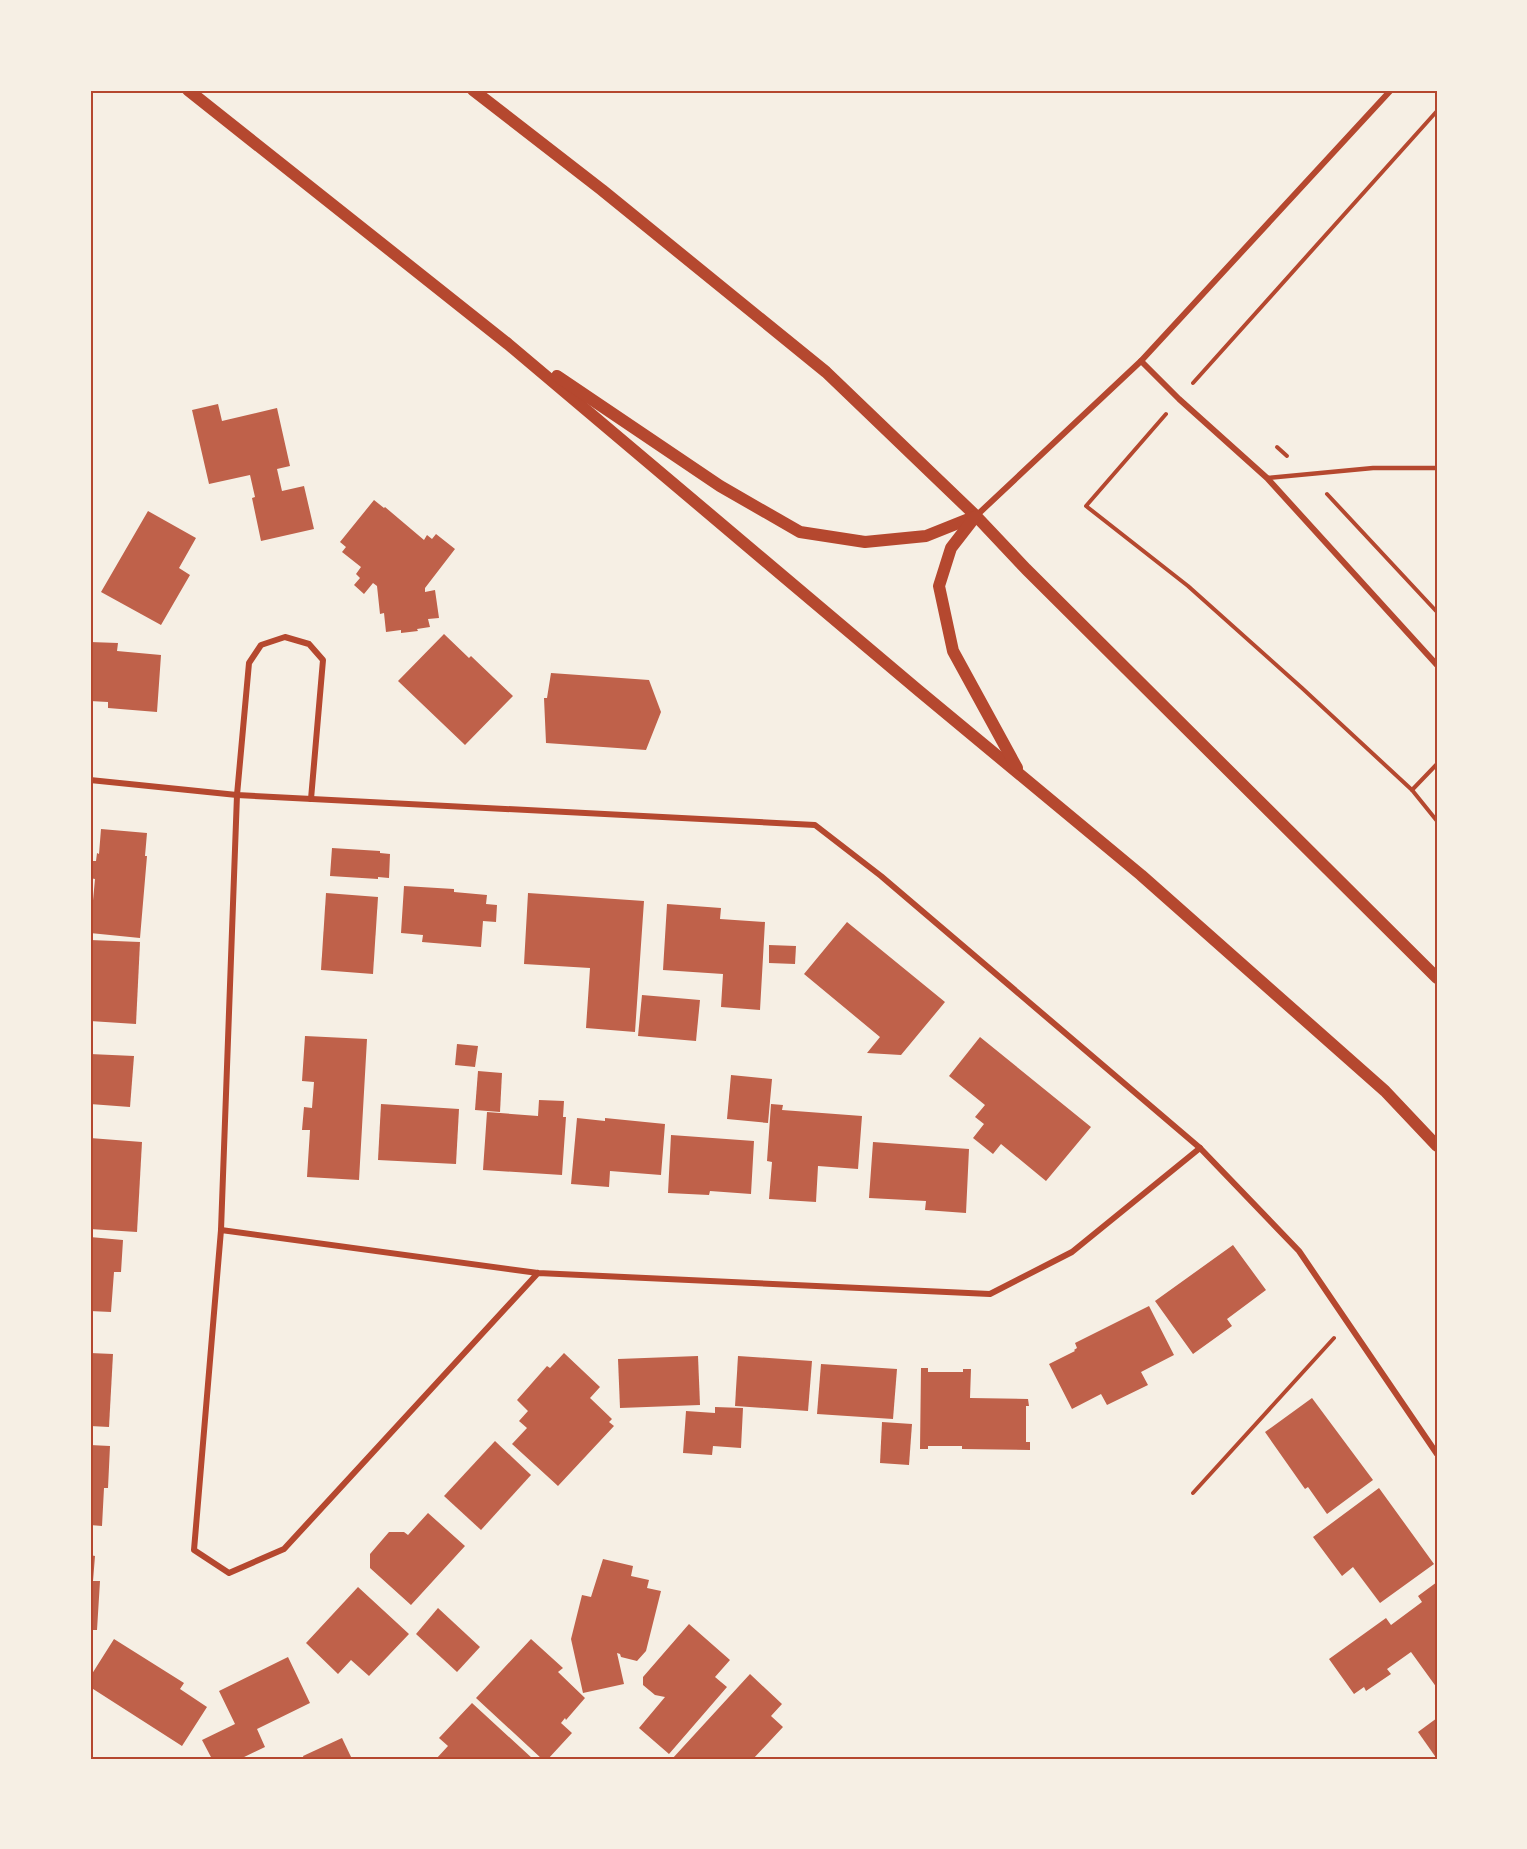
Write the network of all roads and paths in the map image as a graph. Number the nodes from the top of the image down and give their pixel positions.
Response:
1 (188, 90) edge
2 (473, 90) edge
3 (1391, 90) edge
4 (1437, 111) edge
5 (508, 344) junction
6 (1141, 361) junction
7 (1179, 399) junction
8 (1277, 447) dead end
9 (1437, 468) edge
10 (1308, 473) junction
11 (1267, 478) junction
12 (976, 516) junction
13 (1437, 612) edge
14 (1437, 665) edge
15 (1437, 764) edge
16 (1021, 775) junction
17 (90, 780) edge
18 (1412, 790) junction
19 (237, 795) junction
20 (311, 798) junction
21 (1437, 821) edge
22 (1437, 978) edge
23 (1437, 1146) edge
24 (1200, 1148) junction
25 (221, 1230) junction
26 (538, 1273) junction
27 (1348, 1323) junction
28 (1437, 1454) edge
29 (1193, 1493) dead end

1 - 5 main road
2 - 12 main road
3 - 6 street
4 - 7 path
5 - 12 main road
5 - 16 main road
6 - 7 street
6 - 12 street
7 - 11 street
7 - 18 path
8 - 10 path
9 - 10 lane
10 - 11 lane
10 - 13 path
11 - 14 street
12 - 16 main road
12 - 22 main road
15 - 18 path
16 - 23 main road
17 - 19 street
18 - 21 path
19 - 20 street
19 - 20 street
19 - 25 street
20 - 24 street
24 - 26 street
24 - 27 street
25 - 26 street
25 - 26 street
27 - 28 street
27 - 29 path

